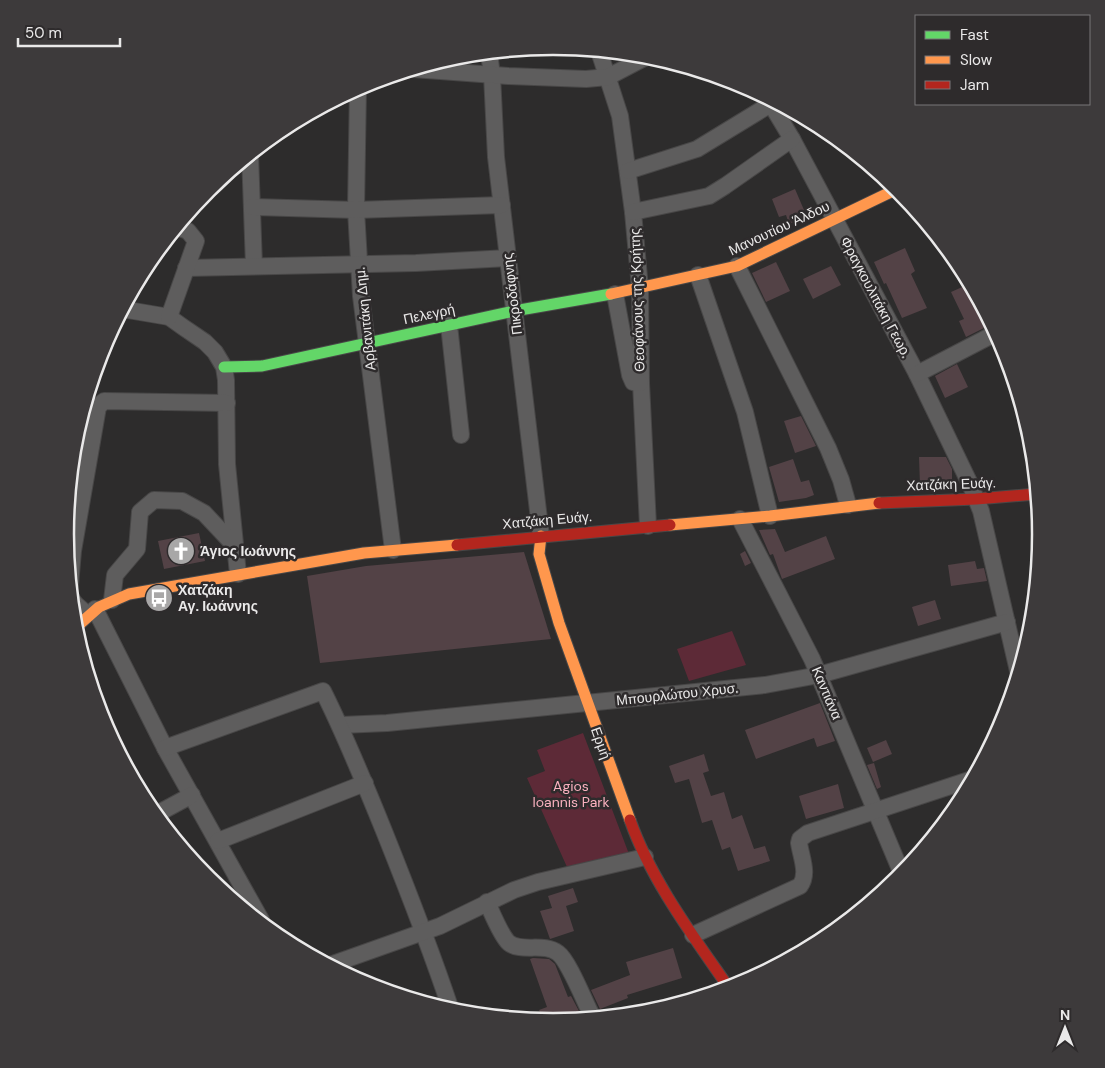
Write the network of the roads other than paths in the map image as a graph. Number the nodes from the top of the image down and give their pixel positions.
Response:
1 (601, 58) edge
2 (490, 59) edge
3 (636, 62) edge
4 (432, 70) edge
5 (492, 75) junction
6 (608, 77) junction
7 (358, 96) edge
8 (765, 105) edge
9 (776, 111) edge
10 (792, 139) junction
11 (250, 163) edge
12 (628, 171) junction
13 (889, 193) edge
14 (502, 205) junction
15 (252, 206) junction
16 (356, 210) junction
17 (634, 212) junction
18 (834, 218) junction
19 (183, 229) edge
20 (508, 258) junction
21 (359, 264) junction
22 (254, 266) junction
23 (737, 266) junction
24 (186, 268) junction
25 (698, 275) junction
26 (640, 288) junction
27 (615, 294) junction
28 (129, 310) edge
29 (514, 312) junction
30 (168, 317) junction
31 (449, 325) junction
32 (989, 337) edge
33 (367, 343) junction
34 (224, 367) junction
35 (917, 374) junction
36 (641, 383) junction
37 (227, 402) junction
38 (461, 435) dead end
39 (76, 495) edge
40 (1029, 495) edge
41 (976, 499) junction
42 (848, 505) junction
43 (770, 516) junction
44 (740, 518) junction
45 (648, 526) junction
46 (541, 536) junction
47 (235, 546) junction
48 (393, 550) junction
49 (238, 574) junction
50 (112, 600) junction
51 (80, 608) edge
52 (91, 612) junction
53 (82, 621) edge
54 (1007, 622) junction
55 (1015, 658) edge
56 (819, 675) junction
57 (586, 702) junction
58 (340, 725) junction
59 (165, 748) junction
60 (962, 782) edge
61 (365, 783) junction
62 (192, 795) junction
63 (874, 810) junction
64 (162, 811) edge
65 (218, 841) junction
66 (645, 857) junction
67 (898, 865) edge
68 (487, 902) junction
69 (255, 909) edge
70 (424, 932) junction
71 (693, 936) junction
72 (338, 962) edge
73 (724, 981) edge
74 (448, 1001) edge
75 (589, 1012) edge

1 - 6 street, Θεοφάνους της Κρήτης
2 - 5 street, Πικροδάφνης
3 - 6 street
4 - 5 street
5 - 6 street
5 - 14 street, Πικροδάφνης
6 - 12 street, Θεοφάνους της Κρήτης
7 - 16 street, Αρβανιτάκη Δημ.
8 - 12 street
9 - 10 street, Φραγκουλιτάκη Γεωρ.
10 - 17 street
10 - 18 street, Φραγκουλιτάκη Γεωρ.
11 - 15 street
12 - 17 street, Θεοφάνους της Κρήτης
13 - 18 street, Μανουτίου Άλδου
14 - 16 street
14 - 20 street, Πικροδάφνης
15 - 16 street
15 - 22 street
16 - 21 street, Αρβανιτάκη Δημ.
17 - 26 street, Θεοφάνους της Κρήτης
18 - 23 street, Μανουτίου Άλδου
18 - 35 street, Φραγκουλιτάκη Γεωρ.
19 - 24 street
20 - 21 street
20 - 29 street, Πικροδάφνης
21 - 22 street
21 - 33 street, Αρβανιτάκη Δημ.
22 - 24 street
23 - 25 street, Μανουτίου Άλδου
23 - 42 street
24 - 30 street
25 - 26 street, Μανουτίου Άλδου
25 - 43 street
26 - 27 street, Πελεγρή
26 - 36 street, Θεοφάνους της Κρήτης
27 - 29 street, Πελεγρή
27 - 36 street
28 - 30 street
29 - 31 street, Πελεγρή
29 - 46 street, Πικροδάφνης
30 - 34 street
31 - 33 street, Πελεγρή
31 - 38 street
32 - 35 street
33 - 34 street, Πελεγρή
33 - 48 street, Αρβανιτάκη Δημ.
34 - 37 street
35 - 41 street, Φραγκουλιτάκη Γεωρ.
36 - 45 street, Θεοφάνους της Κρήτης
37 - 39 street
37 - 47 street
40 - 41 street, Χατζάκη Ευάγ.
41 - 42 street, Χατζάκη Ευάγ.
41 - 54 street, Φραγκουλιτάκη Γεωρ.
42 - 43 street, Χατζάκη Ευάγ.
43 - 44 street, Χατζάκη Ευάγ.
44 - 45 street, Χατζάκη Ευάγ.
44 - 56 street, Καντιάνα
45 - 46 street, Χατζάκη Ευάγ.
46 - 48 street, Χατζάκη Ευάγ.
46 - 57 street, Ερμή
47 - 49 street
47 - 50 street
48 - 49 street, Χατζάκη Ευάγ.
49 - 50 street, Χατζάκη Ευάγ.
50 - 52 street, Χατζάκη Ευάγ.
51 - 52 street
52 - 53 street, Χατζάκη Ευάγ.
52 - 59 street
54 - 55 street, Φραγκουλιτάκη Γεωρ.
54 - 56 street, Μπουρλώτου Χρυσ.
56 - 57 street, Μπουρλώτου Χρυσ.
56 - 63 street, Καντιάνα
57 - 58 street, Μπουρλώτου Χρυσ.
57 - 66 street, Ερμή
58 - 59 street
58 - 61 street
59 - 62 street
60 - 63 street
61 - 65 street
61 - 70 street
62 - 64 street
62 - 65 street
63 - 67 street, Καντιάνα
63 - 71 street
65 - 69 street
66 - 68 street
66 - 71 street, Ερμή
68 - 70 street
68 - 75 street
70 - 72 street
70 - 74 street
71 - 73 street, Ερμή

